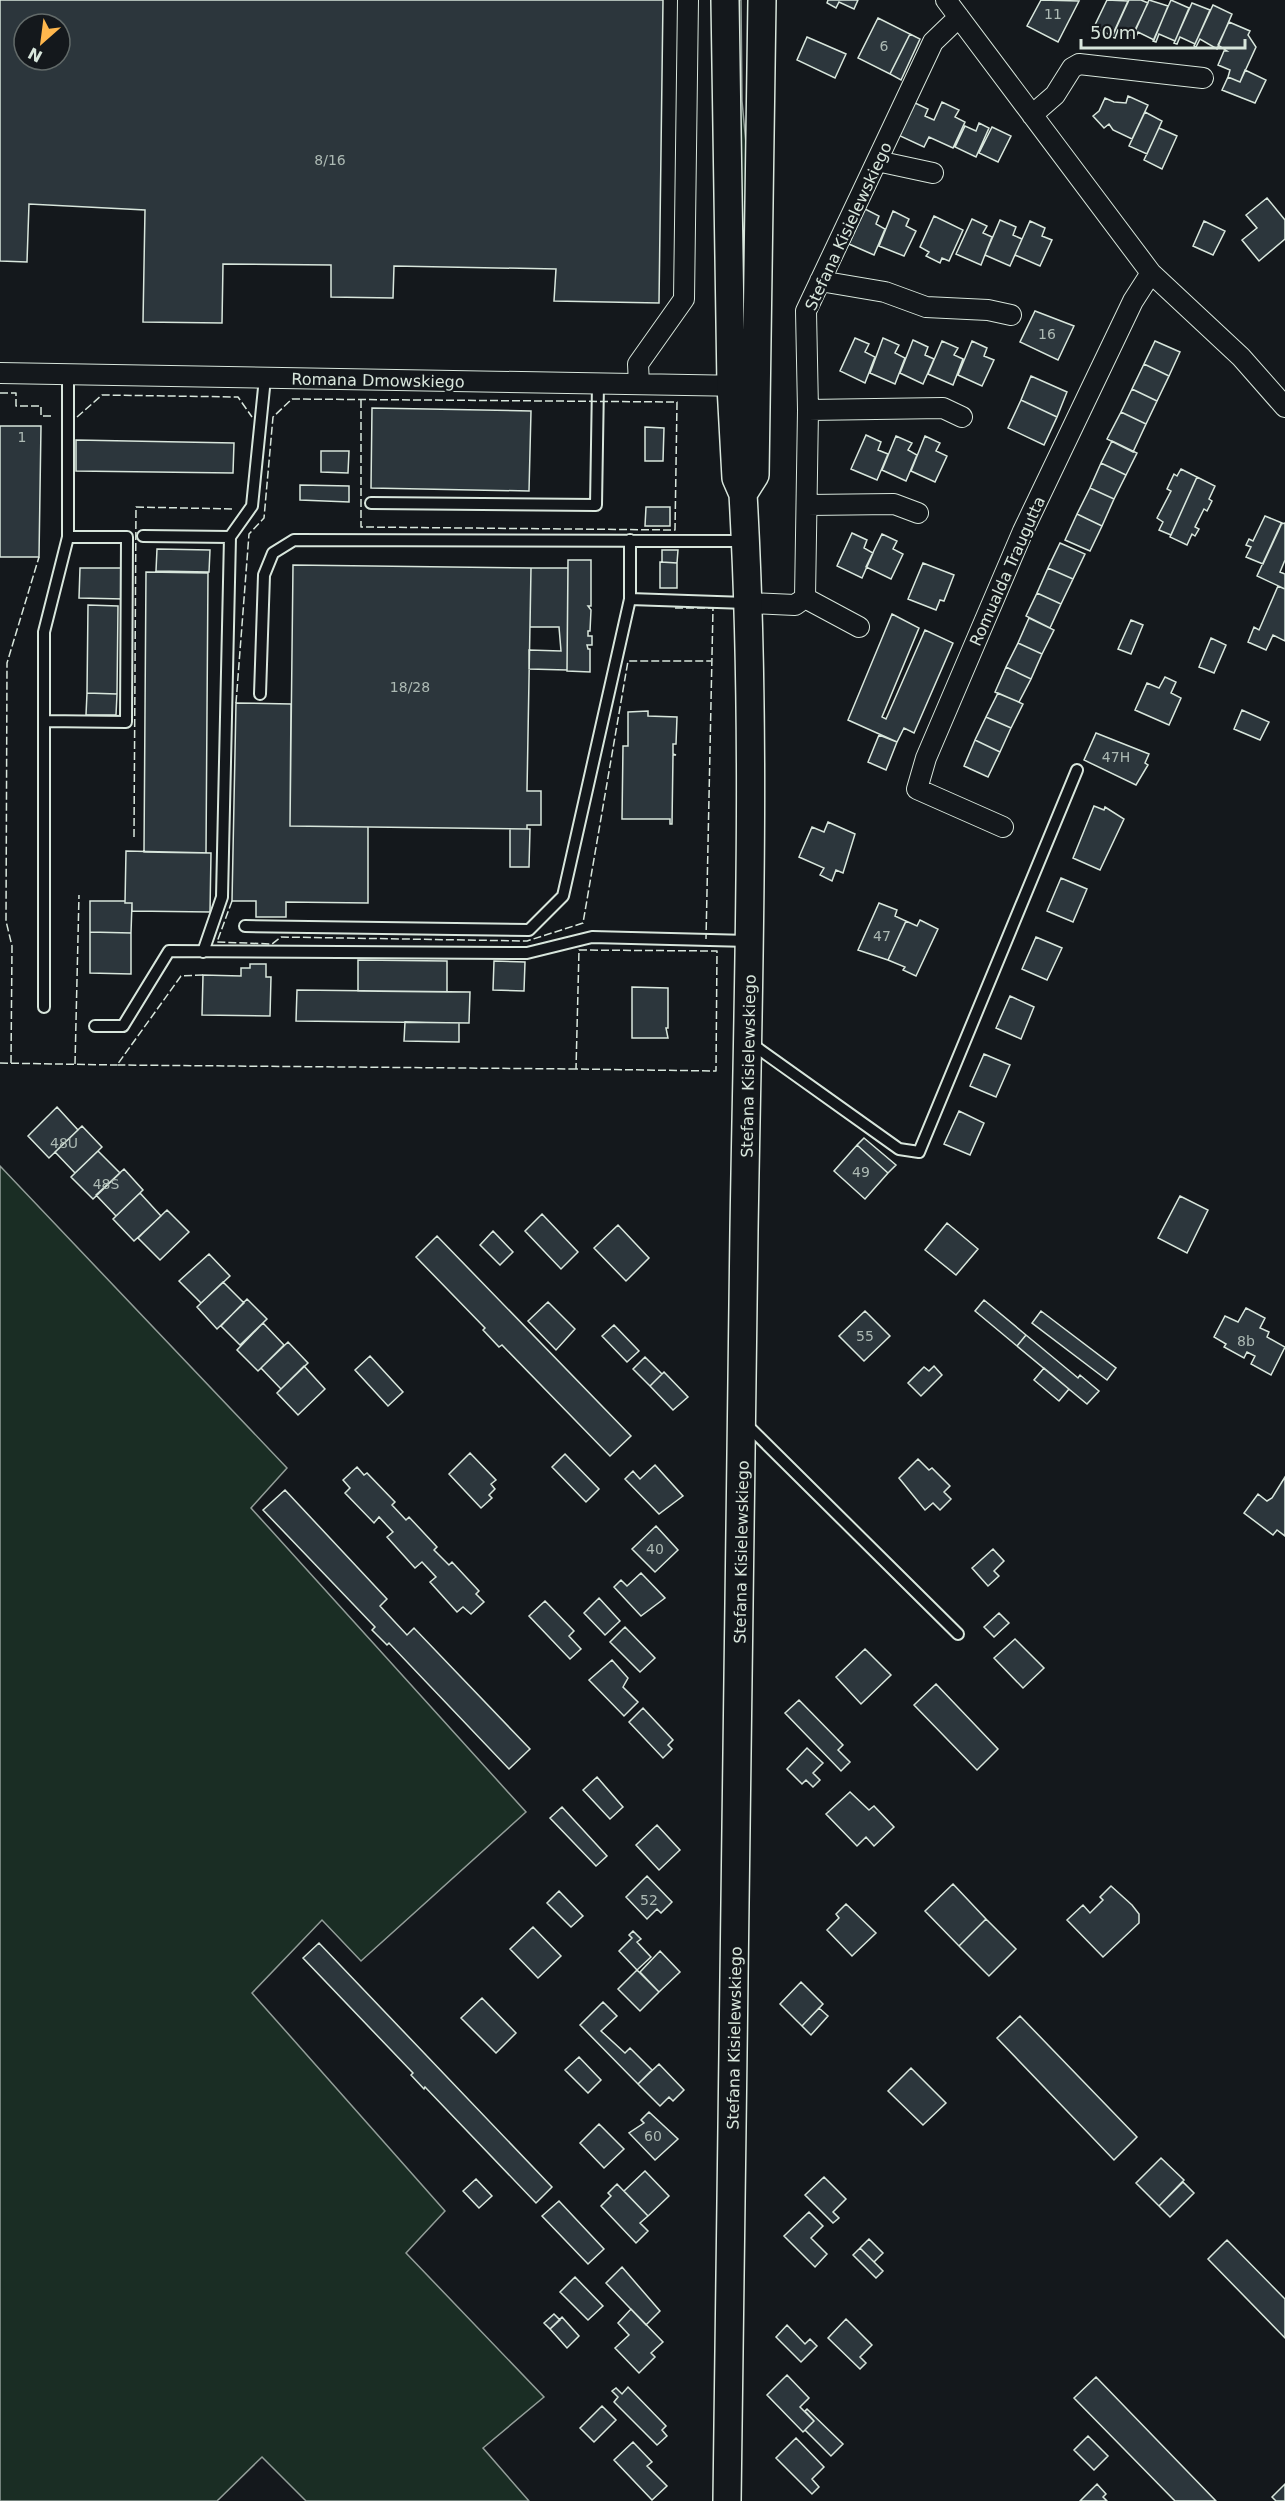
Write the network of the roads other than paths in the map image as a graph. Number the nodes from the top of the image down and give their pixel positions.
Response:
1 (688, 0) edge
2 (725, 0) edge
3 (762, 0) edge
4 (946, 0) edge
5 (959, 17) junction
6 (1203, 78) dead end
7 (1032, 115) junction
8 (877, 161) junction
9 (933, 173) dead end
10 (1151, 273) junction
11 (820, 281) junction
12 (1011, 315) dead end
13 (0, 373) edge
14 (68, 374) junction
15 (265, 378) junction
16 (598, 384) junction
17 (639, 384) junction
18 (744, 386) junction
19 (1285, 407) edge
20 (808, 410) junction
21 (962, 417) dead end
22 (371, 503) dead end
23 (807, 505) junction
24 (918, 513) dead end
25 (143, 536) dead end
26 (68, 537) junction
27 (230, 537) junction
28 (630, 540) junction
29 (746, 541) junction
30 (805, 598) junction
31 (630, 599) junction
32 (749, 603) junction
33 (860, 627) dead end
34 (260, 694) dead end
35 (44, 722) junction
36 (1077, 770) dead end
37 (1003, 826) dead end
38 (244, 926) dead end
39 (749, 941) junction
40 (203, 952) junction
41 (44, 1007) dead end
42 (95, 1026) dead end
43 (749, 1041) junction
44 (742, 1421) junction
45 (958, 1634) dead end
46 (727, 2501) edge

1 - 17 street
2 - 18 main road, Stefana Kisielewskiego
3 - 18 main road, Stefana Kisielewskiego
4 - 5 street
5 - 7 street
5 - 8 street, Stefana Kisielewskiego
6 - 7 street
7 - 10 street
8 - 9 street
8 - 11 street, Stefana Kisielewskiego
10 - 19 street
10 - 37 street, Romualda Traugutta
11 - 12 street
11 - 20 street, Stefana Kisielewskiego
13 - 14 street, Romana Dmowskiego
14 - 15 street, Romana Dmowskiego
14 - 26 lane
15 - 16 street, Romana Dmowskiego
15 - 27 lane
16 - 17 street, Romana Dmowskiego
16 - 22 lane
17 - 18 street, Romana Dmowskiego
18 - 29 main road, Stefana Kisielewskiego
20 - 21 street
20 - 23 street, Stefana Kisielewskiego
23 - 24 street
23 - 30 street, Stefana Kisielewskiego
25 - 27 lane
26 - 35 lane
26 - 35 lane
27 - 40 lane
28 - 29 lane
28 - 31 lane
28 - 34 lane
29 - 32 main road, Stefana Kisielewskiego
30 - 32 street
30 - 33 street
31 - 32 lane
31 - 38 lane
32 - 39 main road, Stefana Kisielewskiego
35 - 41 lane
36 - 43 lane
39 - 40 lane
39 - 43 main road, Stefana Kisielewskiego
40 - 42 lane
43 - 44 main road, Stefana Kisielewskiego
44 - 45 lane
44 - 46 main road, Stefana Kisielewskiego

